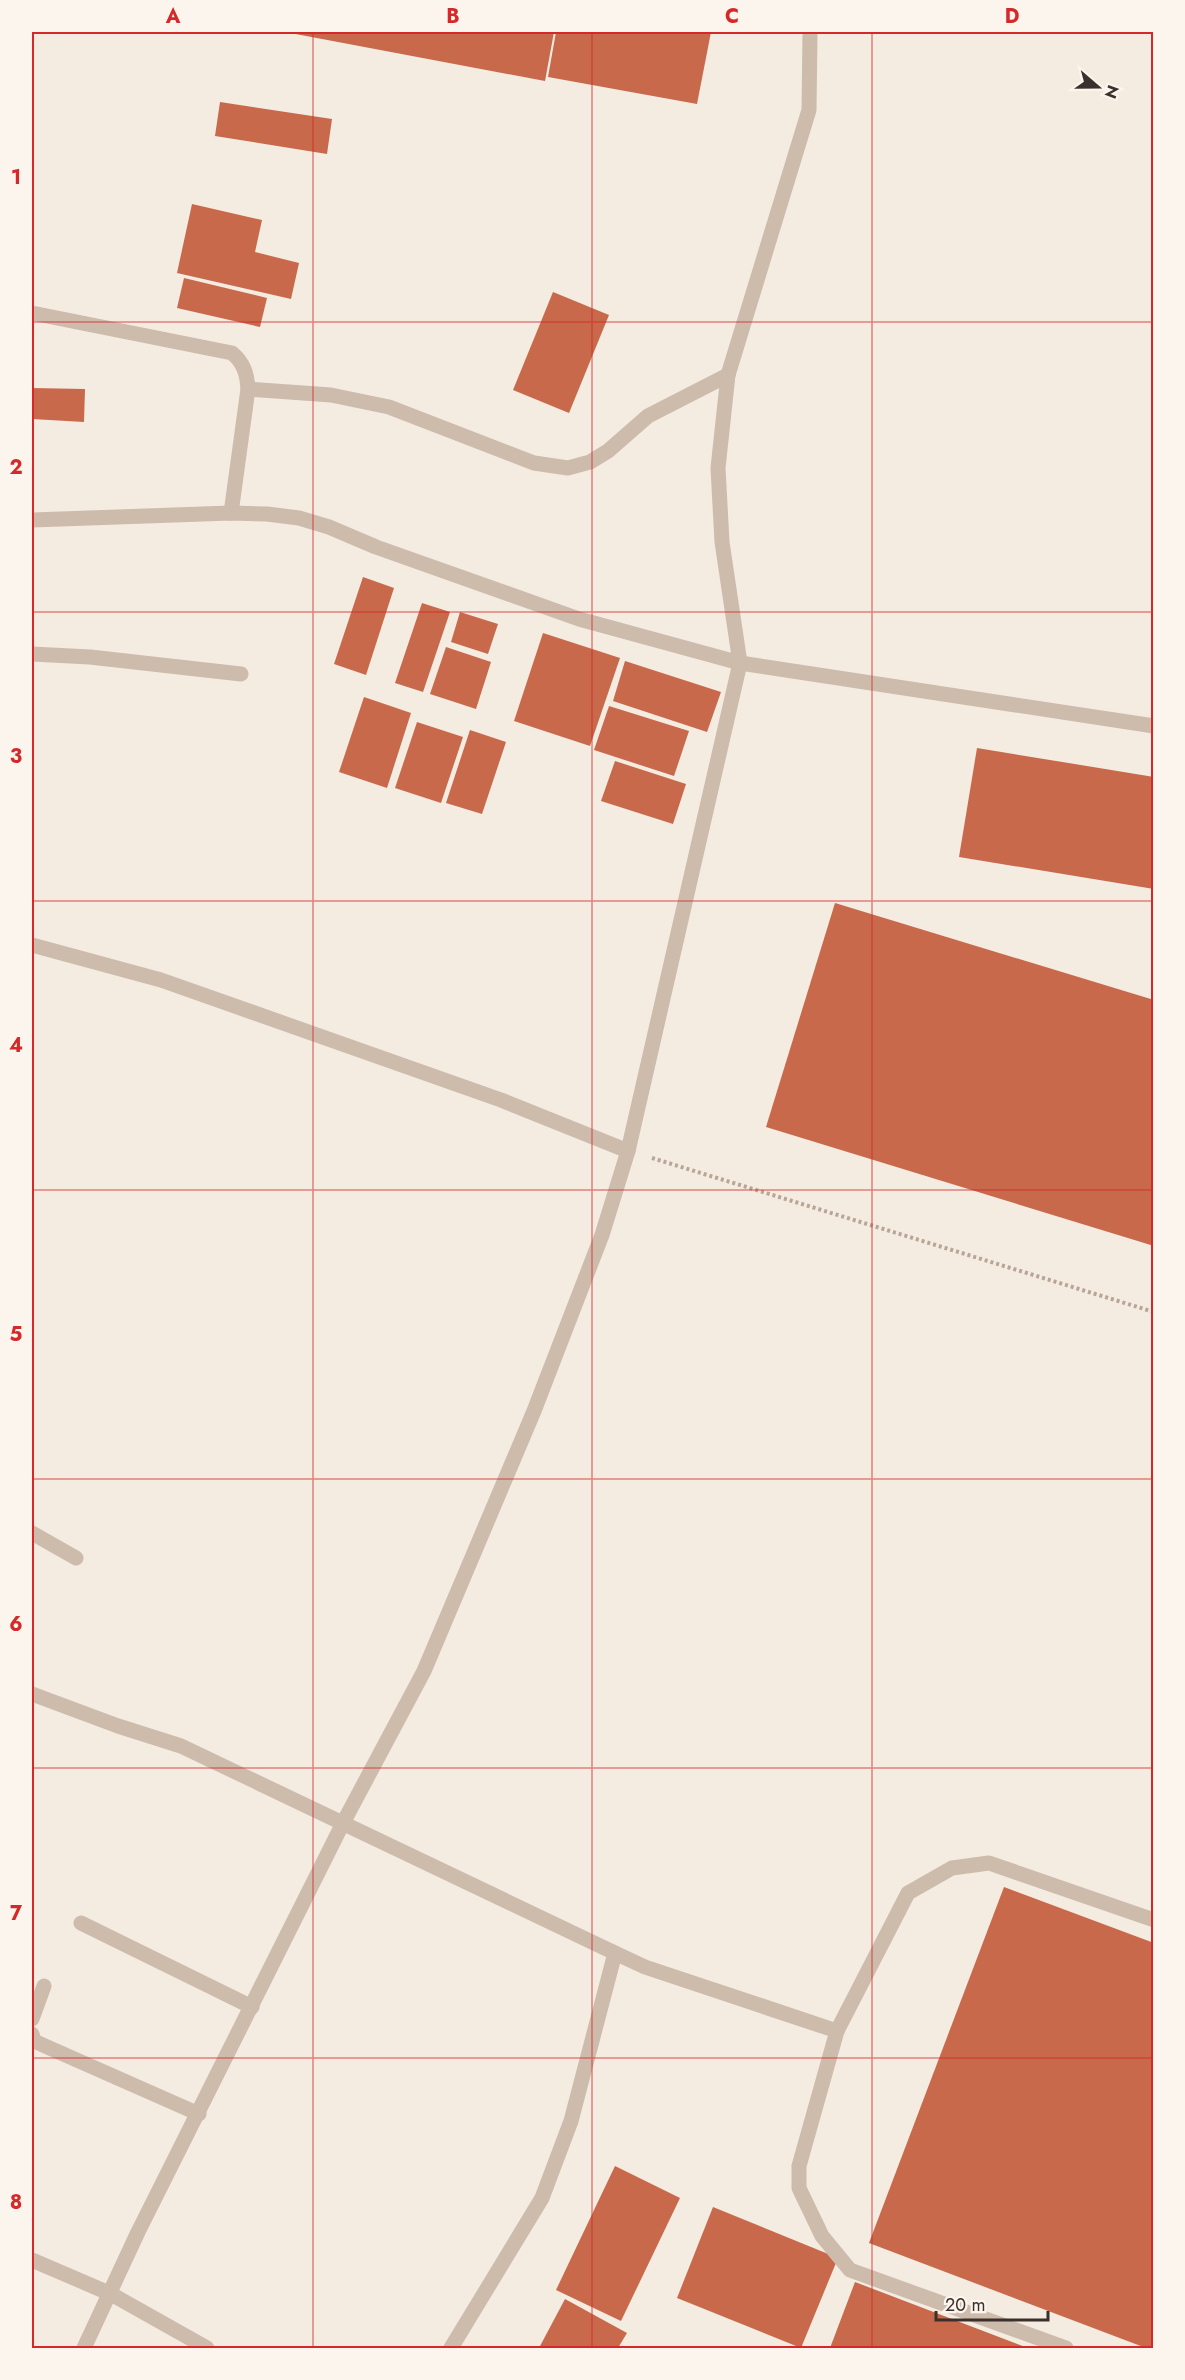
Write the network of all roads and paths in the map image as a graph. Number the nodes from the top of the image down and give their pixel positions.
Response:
1 (810, 32) edge
2 (32, 313) edge
3 (728, 375) junction
4 (248, 389) junction
5 (231, 513) junction
6 (32, 520) edge
7 (32, 654) edge
8 (740, 663) junction
9 (241, 674) dead end
10 (1154, 726) edge
11 (32, 945) edge
12 (628, 1151) junction
13 (1154, 1312) edge
14 (32, 1533) edge
15 (76, 1558) dead end
16 (32, 1694) edge
17 (343, 1823) junction
18 (1154, 1920) edge
19 (81, 1923) dead end
20 (615, 1953) junction
21 (44, 1986) dead end
22 (252, 2007) junction
23 (32, 2019) edge
24 (837, 2031) junction
25 (32, 2034) edge
26 (199, 2114) junction
27 (32, 2260) edge
28 (111, 2294) junction
29 (84, 2349) edge
30 (207, 2349) edge
31 (450, 2349) edge
32 (1066, 2349) edge

1 - 3 street
2 - 4 street
3 - 4 street
3 - 8 street
4 - 5 street
5 - 6 street
5 - 8 street
7 - 9 street
8 - 10 street
8 - 12 street
11 - 12 street
12 - 13 path
12 - 17 street
14 - 15 street
16 - 17 street
17 - 20 street
17 - 22 street
18 - 24 street
19 - 22 street
20 - 24 street
20 - 31 street
21 - 23 street
22 - 26 street
24 - 32 street
25 - 26 street
26 - 28 street
27 - 28 street
28 - 29 street
28 - 30 street

